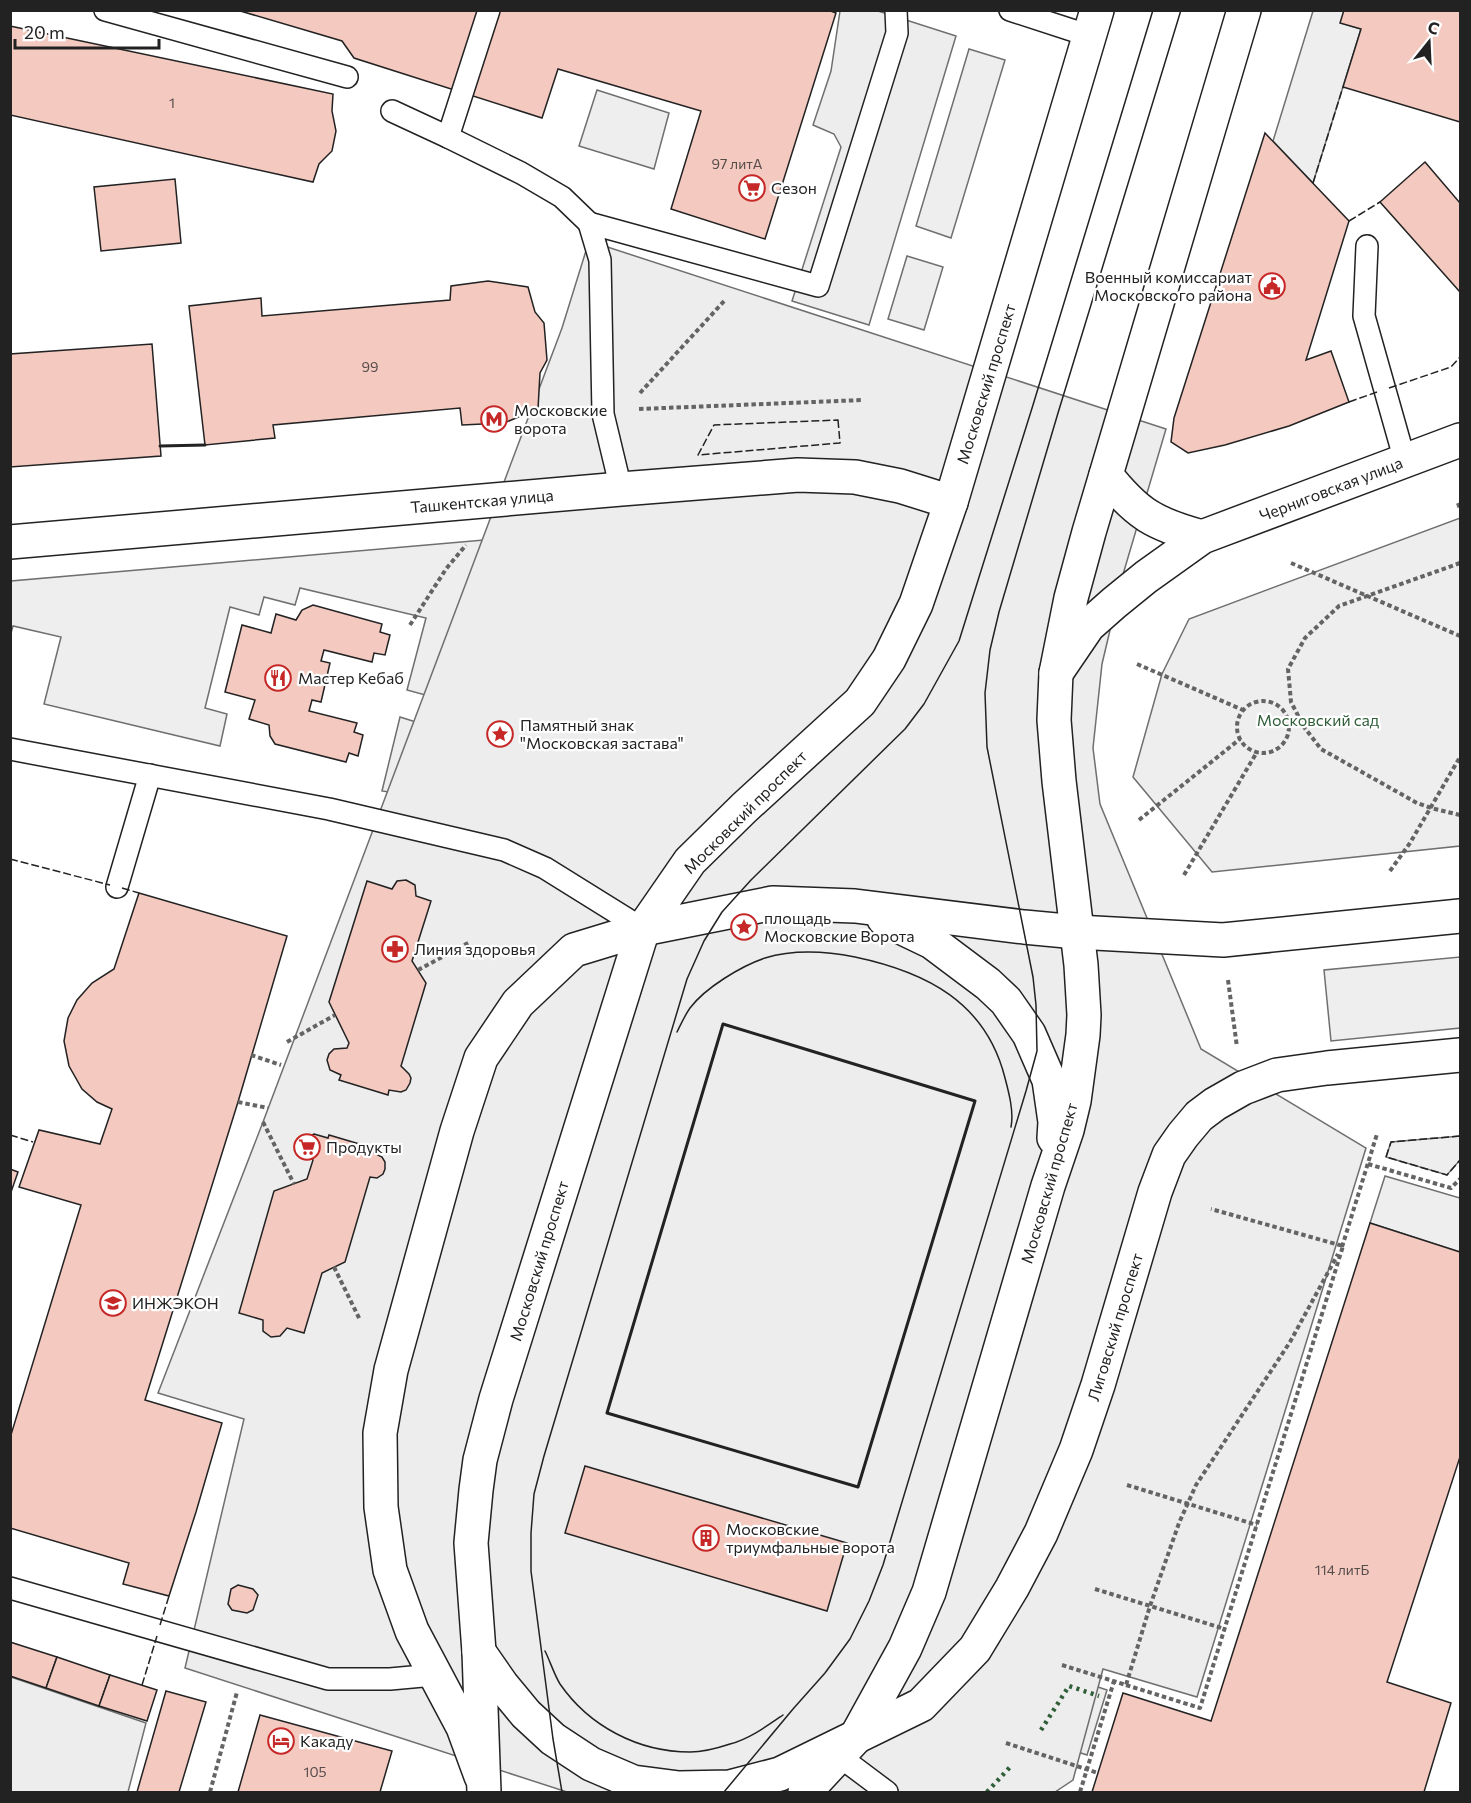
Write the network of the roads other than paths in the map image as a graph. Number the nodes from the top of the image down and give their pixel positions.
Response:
1 (105, 10) edge
2 (489, 10) edge
3 (896, 10) edge
4 (1010, 10) edge
5 (1244, 10) edge
6 (1094, 23) edge
7 (347, 77) dead end
8 (392, 111) dead end
9 (448, 137) junction
10 (589, 223) junction
11 (1367, 246) dead end
12 (1461, 440) edge
13 (1405, 461) junction
14 (1106, 475) junction
15 (621, 489) junction
16 (951, 502) junction
17 (1202, 537) junction
18 (10, 542) edge
19 (1056, 673) junction
20 (10, 749) edge
21 (150, 775) junction
22 (117, 887) dead end
23 (855, 906) junction
24 (1461, 916) edge
25 (643, 928) junction
26 (1077, 932) junction
27 (1461, 1055) edge
28 (1048, 1186) junction
29 (10, 1588) edge
30 (479, 1652) junction
31 (434, 1675) junction
32 (848, 1747) junction
33 (484, 1789) edge
34 (805, 1792) edge
35 (887, 1792) edge

1 - 7 lane
2 - 9 lane
3 - 10 lane
4 - 6 lane
5 - 14 main road, Московский проспект
6 - 16 main road, Московский проспект
8 - 9 lane
9 - 10 lane
10 - 15 lane
11 - 13 lane
12 - 13 main road, Черниговская улица
13 - 17 main road, Черниговская улица
14 - 17 main road
14 - 19 main road, Московский проспект
15 - 16 main road, Ташкентская улица
15 - 18 main road, Ташкентская улица
16 - 25 main road, Московский проспект
17 - 19 main road, Черниговская улица
19 - 26 main road, Московский проспект
20 - 21 lane
21 - 22 lane
21 - 25 lane
23 - 25 main road
23 - 26 main road
23 - 28 main road
24 - 26 main road
25 - 30 main road, Московский проспект
25 - 31 main road, Московский проспект
26 - 28 main road, Московский проспект
27 - 32 main road, Лиговский проспект
28 - 32 main road, Московский проспект
29 - 31 lane
30 - 32 main road, Лиговский проспект
30 - 33 main road, Московский проспект
31 - 33 main road, Московский проспект
32 - 34 main road, Московский проспект
32 - 35 lane

